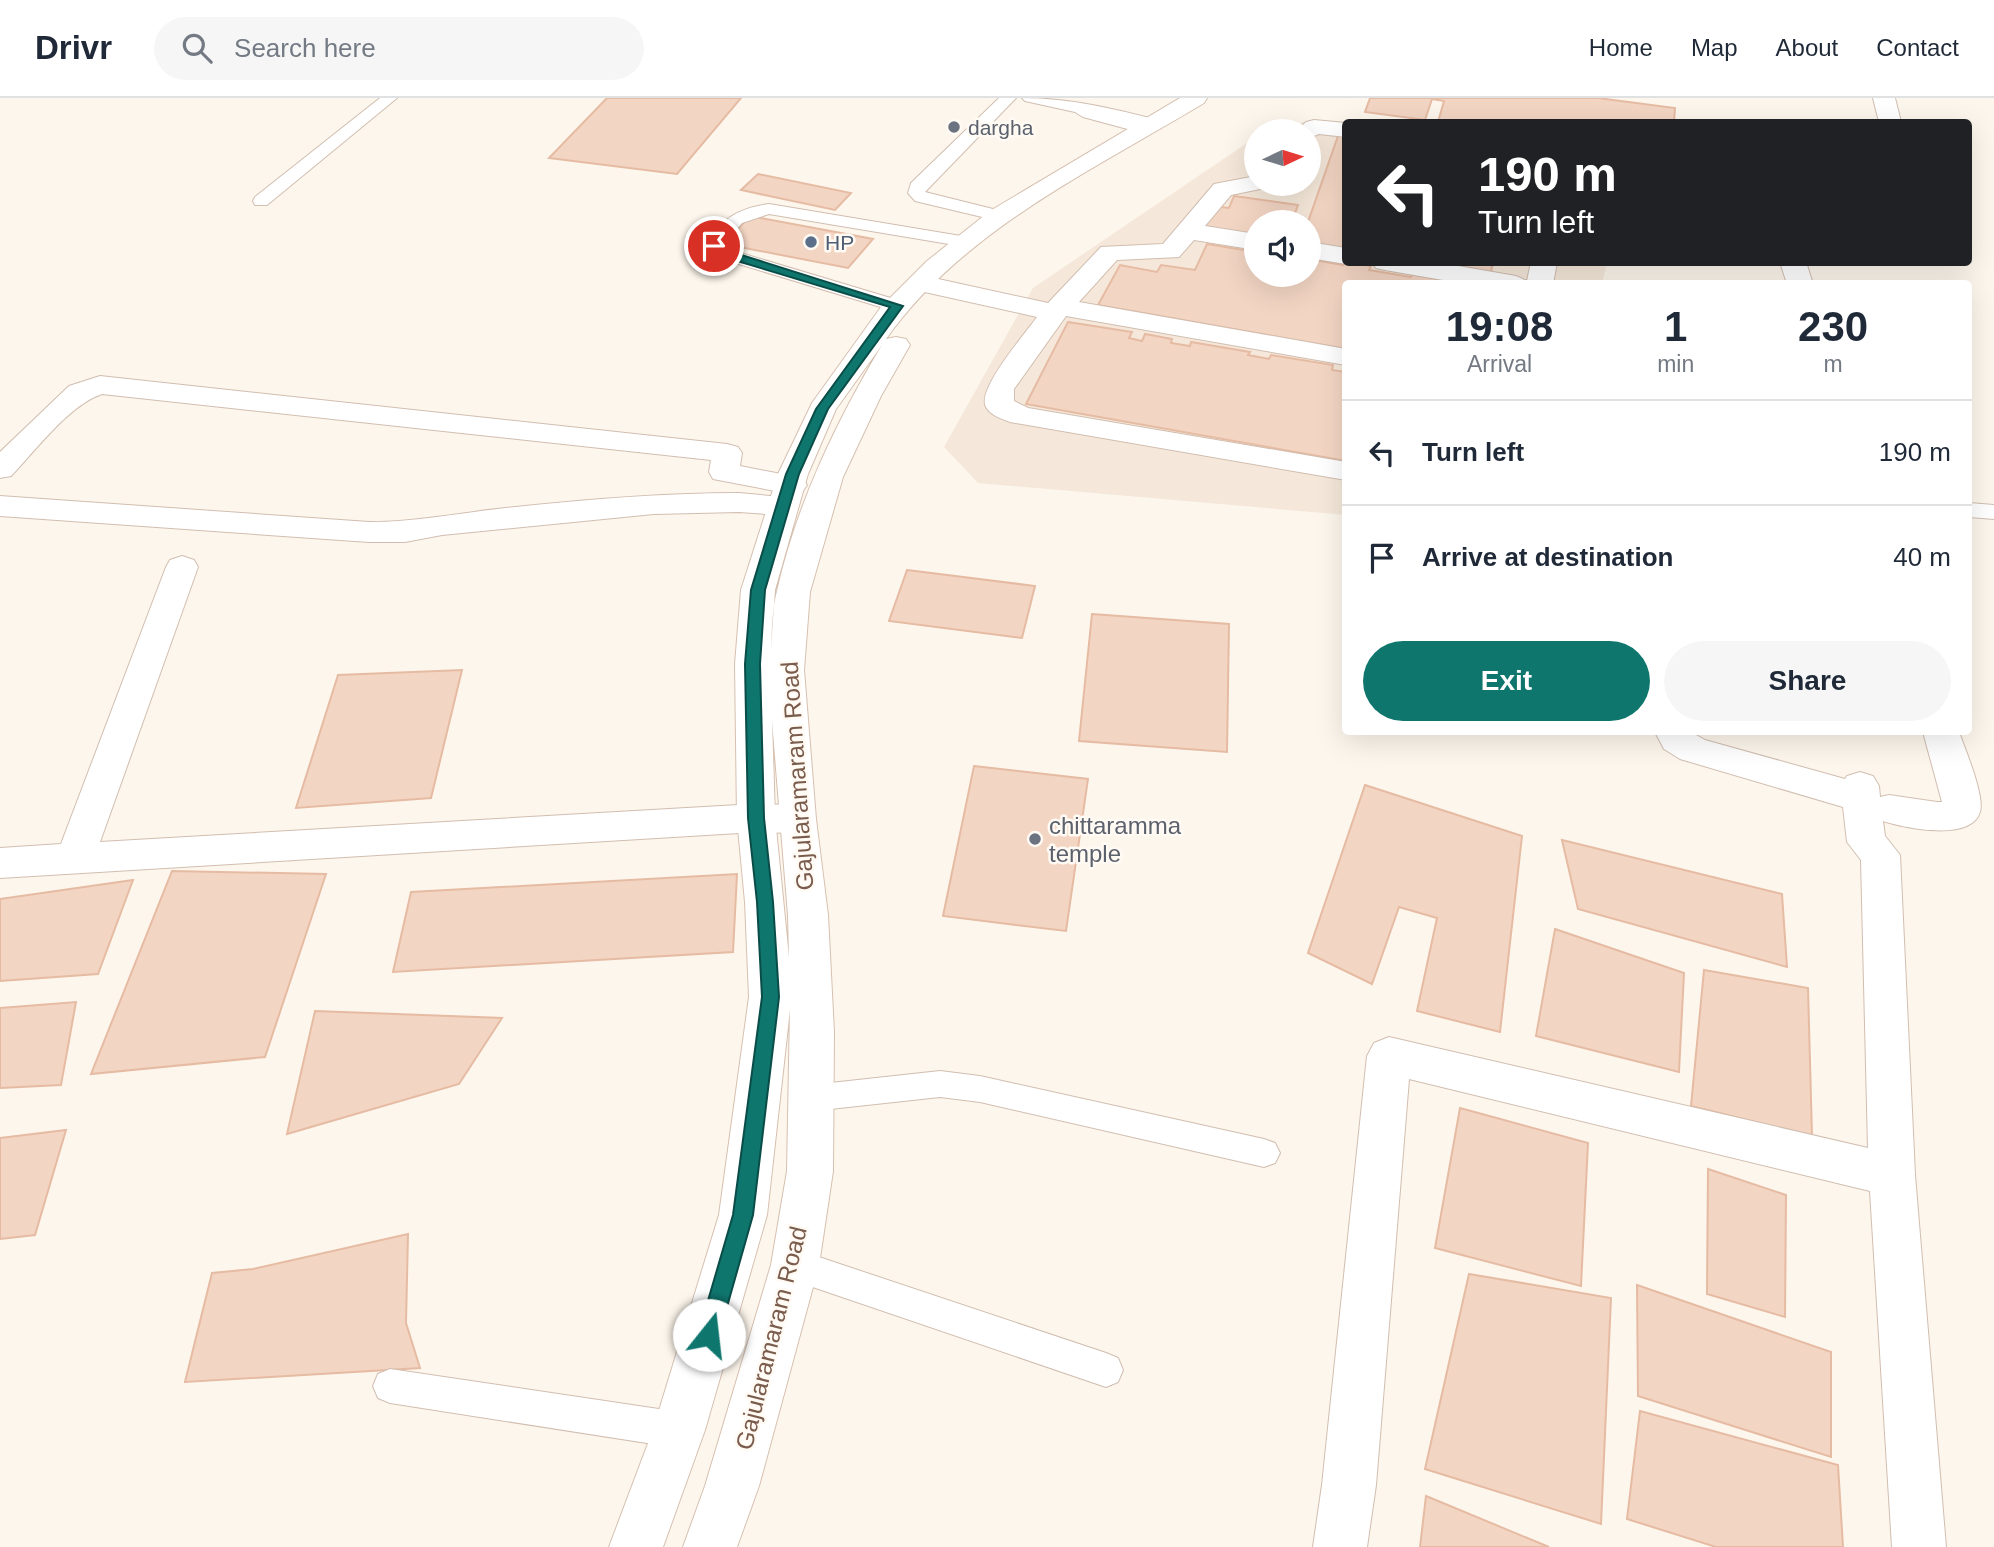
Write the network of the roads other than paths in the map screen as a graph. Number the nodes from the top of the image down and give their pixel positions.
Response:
1 (389, 98) edge
2 (1008, 98) edge
3 (1030, 98) edge
4 (1195, 98) edge
5 (1225, 98) edge
6 (1884, 98) edge
7 (1889, 119) edge
8 (1151, 126) junction
9 (1321, 128) edge
10 (1342, 130) edge
11 (1244, 185) edge
12 (261, 201) dead end
13 (999, 216) junction
14 (1187, 231) junction
15 (1244, 240) edge
16 (967, 242) junction
17 (1321, 252) edge
18 (1342, 255) edge
19 (1409, 266) edge
20 (1492, 280) edge
21 (919, 292) junction
22 (1057, 310) junction
23 (1342, 356) edge
24 (0, 469) edge
25 (1342, 470) edge
26 (729, 487) junction
27 (787, 495) junction
28 (0, 506) edge
29 (1972, 510) edge
30 (1994, 512) edge
31 (182, 567) dead end
32 (1674, 735) edge
33 (1942, 735) edge
34 (1875, 797) junction
35 (756, 818) junction
36 (797, 819) junction
37 (75, 858) junction
38 (0, 863) edge
39 (812, 1098) junction
40 (1264, 1153) dead end
41 (1892, 1175) junction
42 (795, 1265) junction
43 (1106, 1370) dead end
44 (390, 1386) dead end
45 (679, 1430) junction
46 (636, 1547) edge
47 (710, 1547) edge
48 (1340, 1547) edge
49 (1919, 1547) edge

1 - 12 lane
2 - 13 lane
3 - 8 lane
4 - 8 street, Gajularamaram Road
5 - 21 street, Gajularamaram Road
6 - 7 street
8 - 13 street, Gajularamaram Road
9 - 10 street
11 - 14 street
13 - 16 street, Gajularamaram Road
14 - 15 street
14 - 22 street
16 - 21 street, Gajularamaram Road
16 - 21 lane
17 - 18 street
19 - 20 street
21 - 22 street
21 - 27 street, Gajularamaram Road
21 - 36 street, Gajularamaram Road
22 - 23 street
22 - 25 street
24 - 26 street
26 - 27 street
26 - 28 street
27 - 35 street, Gajularamaram Road
29 - 30 lane
31 - 37 street
32 - 34 street
33 - 34 street
34 - 41 street
35 - 36 street
35 - 37 street
35 - 45 street, Gajularamaram Road
36 - 39 street, Gajularamaram Road
37 - 38 street
39 - 40 lane
39 - 42 street, Gajularamaram Road
41 - 48 street
41 - 49 street
42 - 43 lane
42 - 47 street, Gajularamaram Road
44 - 45 lane
45 - 46 street, Gajularamaram Road

